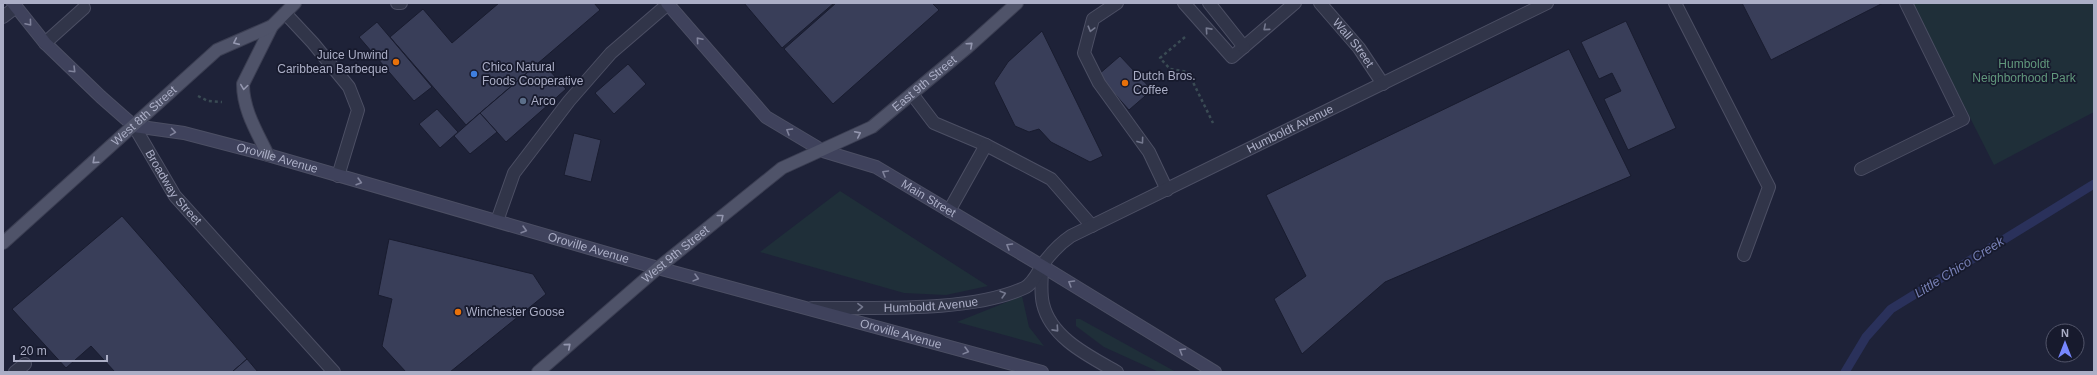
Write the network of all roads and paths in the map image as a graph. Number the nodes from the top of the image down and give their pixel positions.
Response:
1 (295, 3) edge
2 (397, 3) edge
3 (401, 3) edge
4 (1017, 3) edge
5 (1117, 3) edge
6 (1184, 3) edge
7 (1209, 3) edge
8 (1295, 3) edge
9 (1320, 3) edge
10 (1547, 3) edge
11 (1675, 3) edge
12 (1906, 3) edge
13 (667, 4) edge
14 (14, 5) edge
15 (84, 8) dead end
16 (285, 13) junction
17 (3, 17) edge
18 (272, 26) junction
19 (1186, 35) dead end
20 (46, 43) junction
21 (1244, 47) junction
22 (1384, 84) junction
23 (912, 94) junction
24 (197, 96) dead end
25 (222, 102) dead end
26 (1213, 123) dead end
27 (134, 126) junction
28 (986, 145) junction
29 (823, 151) junction
30 (268, 155) junction
31 (1861, 169) dead end
32 (338, 176) junction
33 (1167, 190) junction
34 (949, 211) junction
35 (497, 222) junction
36 (1092, 226) junction
37 (3, 244) edge
38 (1744, 256) dead end
39 (1042, 266) junction
40 (658, 268) junction
41 (807, 308) junction
42 (25, 364) dead end
43 (15, 372) edge
44 (334, 372) edge
45 (538, 372) edge
46 (1042, 372) edge
47 (1117, 372) edge
48 (1215, 372) edge

1 - 16 main road, West 8th Street
2 - 3 street
23 -> 4 main road, East 9th Street
5 -> 33 street
21 -> 6 street
7 - 21 street
8 -> 21 street
9 - 22 street, Wall Street
10 - 22 street, Humboldt Avenue
11 - 38 street
12 - 31 street
29 -> 13 main road, Main Street
13 - 35 street
14 - 17 street
14 -> 20 main road, Broadway Street
15 - 20 street
16 - 18 main road, West 8th Street
16 - 32 street
18 -> 27 main road, West 8th Street
18 -> 30 main road
19 - 26 path
20 -> 27 main road, Broadway Street
22 - 33 street, Humboldt Avenue
23 - 28 street
29 -> 23 main road, East 9th Street
24 - 25 path
27 -> 30 main road, Oroville Avenue
27 -> 37 main road, West 8th Street
27 - 44 street, Broadway Street
28 - 34 street
28 - 36 street
34 -> 29 main road, Main Street
40 -> 29 main road, West 9th Street
30 - 32 main road, Oroville Avenue
32 -> 35 main road, Oroville Avenue
33 - 36 street, Humboldt Avenue
39 -> 34 main road, Main Street
35 -> 40 main road, Oroville Avenue
36 - 39 street, Humboldt Avenue
41 -> 39 street, Humboldt Avenue
39 -> 47 street
48 -> 39 main road, Main Street
40 -> 41 main road, Oroville Avenue
45 -> 40 main road, West 9th Street
41 -> 46 main road, Oroville Avenue
42 - 43 street

